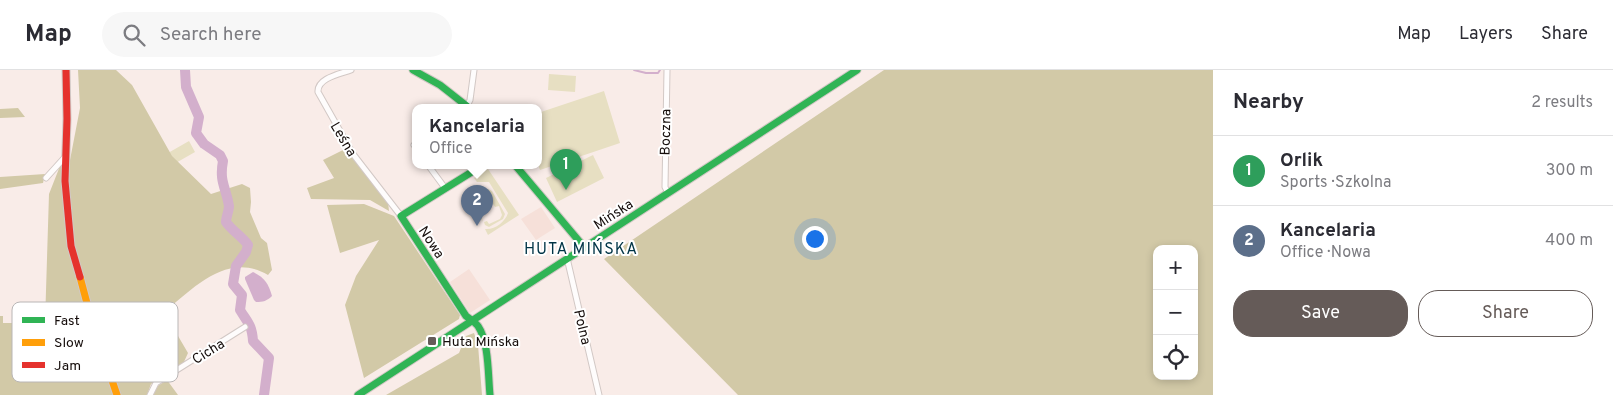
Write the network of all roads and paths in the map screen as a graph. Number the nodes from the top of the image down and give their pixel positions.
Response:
1 (66, 70) edge
2 (351, 70) edge
3 (413, 70) edge
4 (474, 70) edge
5 (667, 70) edge
6 (857, 70) edge
7 (463, 104) edge
8 (468, 104) edge
9 (65, 157) junction
10 (431, 169) edge
11 (476, 169) edge
12 (518, 169) edge
13 (46, 178) dead end
14 (445, 188) junction
15 (668, 192) junction
16 (401, 216) junction
17 (584, 247) junction
18 (567, 258) junction
19 (86, 302) edge
20 (473, 322) junction
21 (245, 327) dead end
22 (178, 369) edge
23 (113, 382) edge
24 (158, 382) edge
25 (118, 395) edge
26 (150, 395) edge
27 (358, 395) edge
28 (490, 395) edge
29 (598, 395) edge

1 - 9 street
2 - 16 street, Leśna
3 - 7 street
4 - 8 street
5 - 15 street, Boczna
6 - 15 street, Mińska
9 - 13 street
9 - 19 street
10 - 14 street
11 - 14 street
12 - 17 street
14 - 16 street
15 - 17 street, Mińska
16 - 20 street, Nowa
17 - 18 street, Mińska
18 - 20 street, Mińska
18 - 29 street, Polna
20 - 27 street, Mińska
20 - 28 street, Nowa
21 - 22 street, Cicha
23 - 25 street
24 - 26 street, Cicha

